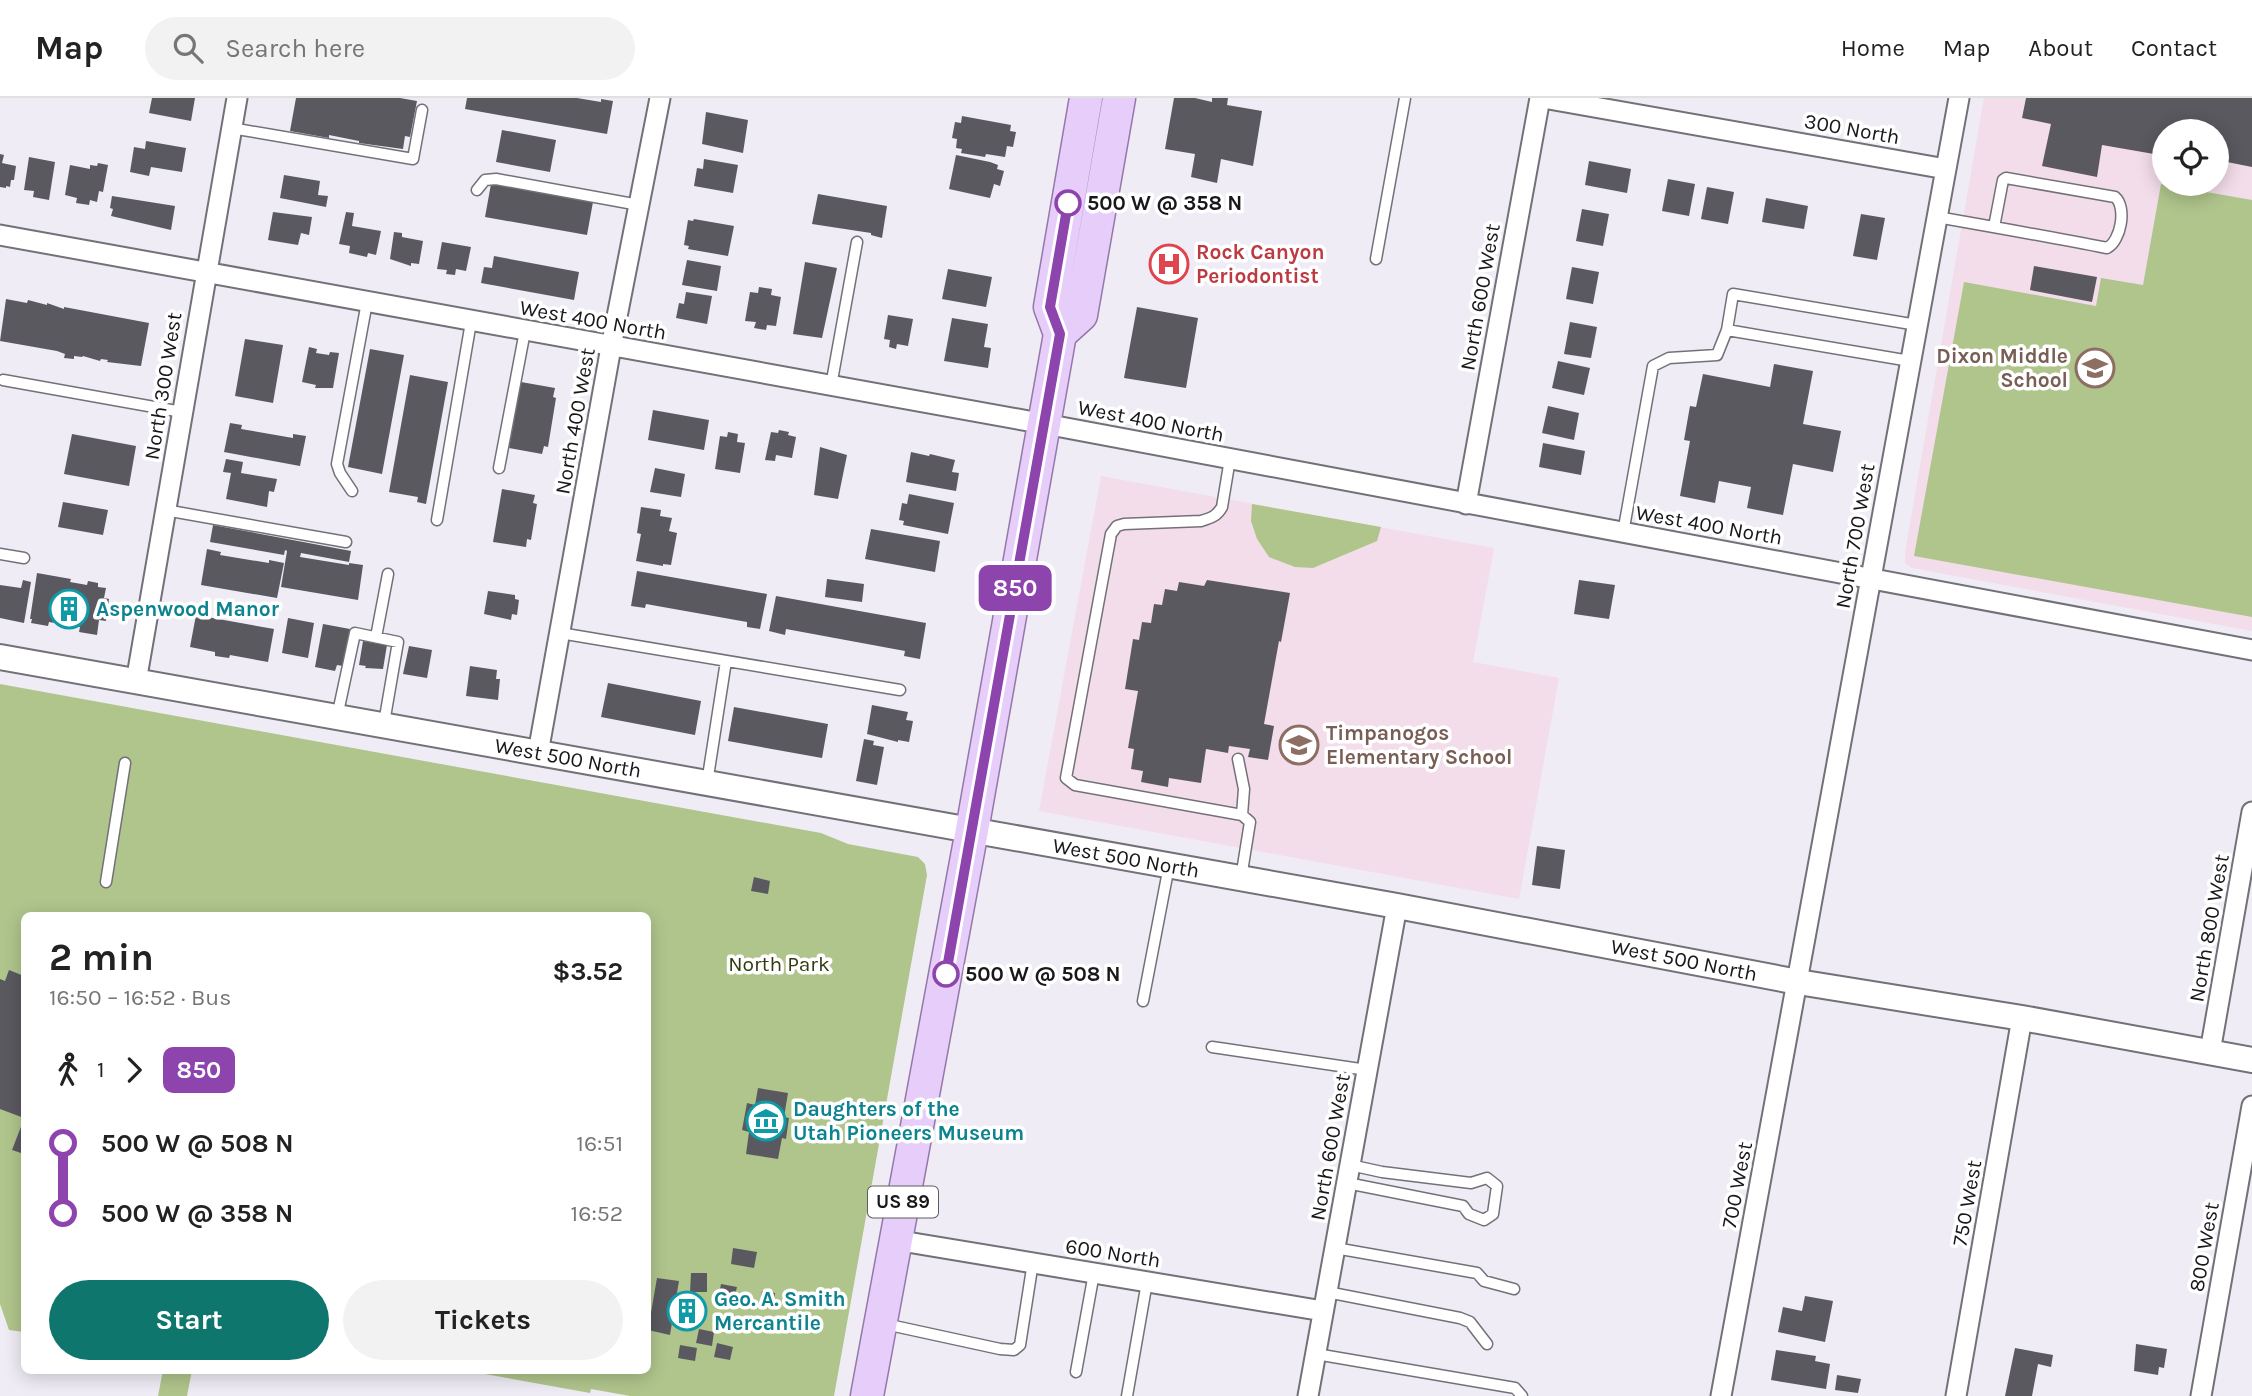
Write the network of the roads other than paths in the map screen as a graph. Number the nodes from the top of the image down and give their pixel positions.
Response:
1 (237, 98) edge
2 (660, 98) edge
3 (1086, 98) edge
4 (1119, 98) edge
5 (1405, 98) edge
6 (1541, 98) edge
7 (1959, 98) edge
8 (422, 110) dead end
9 (231, 128) junction
10 (1946, 169) junction
11 (477, 190) dead end
12 (639, 205) junction
13 (1937, 217) junction
14 (1994, 228) junction
15 (0, 235) edge
16 (857, 242) dead end
17 (1376, 259) dead end
18 (205, 273) junction
19 (366, 302) junction
20 (471, 321) junction
21 (1917, 325) junction
22 (1727, 330) junction
23 (525, 331) junction
24 (1060, 334) junction
25 (611, 347) junction
26 (1910, 361) junction
27 (3, 380) dead end
28 (831, 386) junction
29 (182, 412) junction
30 (1045, 424) junction
31 (1230, 459) junction
32 (499, 468) dead end
33 (352, 491) dead end
34 (1466, 503) junction
35 (165, 510) junction
36 (437, 520) dead end
37 (1623, 533) junction
38 (346, 542) dead end
39 (0, 554) edge
40 (24, 558) dead end
41 (388, 574) dead end
42 (1871, 578) junction
43 (560, 633) junction
44 (376, 637) junction
45 (2252, 650) edge
46 (0, 657) edge
47 (726, 661) junction
48 (136, 681) junction
49 (900, 690) dead end
50 (337, 717) junction
51 (384, 726) junction
52 (538, 753) junction
53 (1238, 759) dead end
54 (125, 764) dead end
55 (707, 783) junction
56 (2252, 812) edge
57 (1246, 818) junction
58 (972, 831) junction
59 (1169, 865) junction
60 (1241, 878) junction
61 (106, 882) dead end
62 (1397, 906) junction
63 (1798, 982) junction
64 (1143, 1001) dead end
65 (2022, 1017) junction
66 (1212, 1047) dead end
67 (2210, 1052) junction
68 (2252, 1060) edge
69 (1367, 1070) junction
70 (2252, 1105) edge
71 (1348, 1174) junction
72 (895, 1240) junction
73 (1335, 1248) junction
74 (1033, 1262) junction
75 (1094, 1273) junction
76 (1147, 1282) junction
77 (1514, 1289) dead end
78 (1325, 1302) junction
79 (882, 1323) junction
80 (1487, 1343) dead end
81 (1316, 1354) junction
82 (1076, 1371) dead end
83 (867, 1396) edge
84 (1127, 1396) edge
85 (1308, 1396) edge
86 (1522, 1396) edge
87 (1721, 1396) edge
88 (1956, 1396) edge
89 (2201, 1396) edge

1 - 9 street, North 300 West
2 - 12 street, North 400 West
3 - 24 main road, US 89
4 - 24 main road
5 - 17 lane
6 - 10 street, 300 North
6 - 34 street, North 600 West
7 - 10 street, North 700 West
8 - 9 lane
9 - 18 street, North 300 West
10 - 13 street, North 700 West
11 - 12 lane
12 - 25 street, North 400 West
13 - 14 lane
13 - 21 street, North 700 West
14 - 14 lane
15 - 18 street, West 400 North
16 - 28 lane
18 - 19 street, West 400 North
18 - 29 street, North 300 West
19 - 20 street, West 400 North
19 - 33 lane
20 - 23 street, West 400 North
20 - 36 lane
21 - 22 lane
21 - 26 street, North 700 West
22 - 26 lane
22 - 37 lane
23 - 25 street, West 400 North
23 - 32 lane
24 - 30 main road, US 89
25 - 28 street, West 400 North
25 - 43 street, North 400 West
26 - 42 street, North 700 West
27 - 29 lane
28 - 30 street, West 400 North
29 - 35 street, North 300 West
30 - 31 street, West 400 North
30 - 58 main road, US 89
31 - 34 street, West 400 North
31 - 57 lane
34 - 37 street, West 400 North
35 - 38 lane
35 - 48 street, North 300 West
37 - 42 street, West 400 North
39 - 40 lane
41 - 44 lane
42 - 45 street, West 400 North
42 - 63 street, North 700 West
43 - 47 lane
43 - 52 street, North 400 West
44 - 50 lane
44 - 51 lane
46 - 48 street, West 500 North
47 - 49 lane
47 - 55 lane
48 - 50 street, West 500 North
50 - 51 street, West 500 North
51 - 52 street, West 500 North
52 - 55 street, West 500 North
53 - 57 lane
54 - 61 lane
55 - 58 street, West 500 North
56 - 67 street, North 800 West
57 - 60 lane
58 - 59 street, West 500 North
58 - 72 main road, US 89
59 - 60 street, West 500 North
59 - 64 lane
60 - 62 street, West 500 North
62 - 63 street, West 500 North
62 - 69 street, North 600 West
63 - 65 street, West 500 North
63 - 87 street, 700 West
65 - 67 street, West 500 North
65 - 88 street, 750 West
66 - 69 lane
67 - 68 street, West 500 North
69 - 71 street, North 600 West
70 - 89 street, 800 West
71 - 71 lane
71 - 73 street, North 600 West
72 - 74 street, 600 North
72 - 79 main road, US 89
73 - 77 lane
73 - 78 street, North 600 West
74 - 75 street, 600 North
74 - 79 lane
75 - 76 street, 600 North
75 - 82 lane
76 - 78 street, 600 North
76 - 84 lane
78 - 80 lane
78 - 81 street, North 600 West
79 - 83 main road, US 89
81 - 85 street, North 600 West
81 - 86 lane

